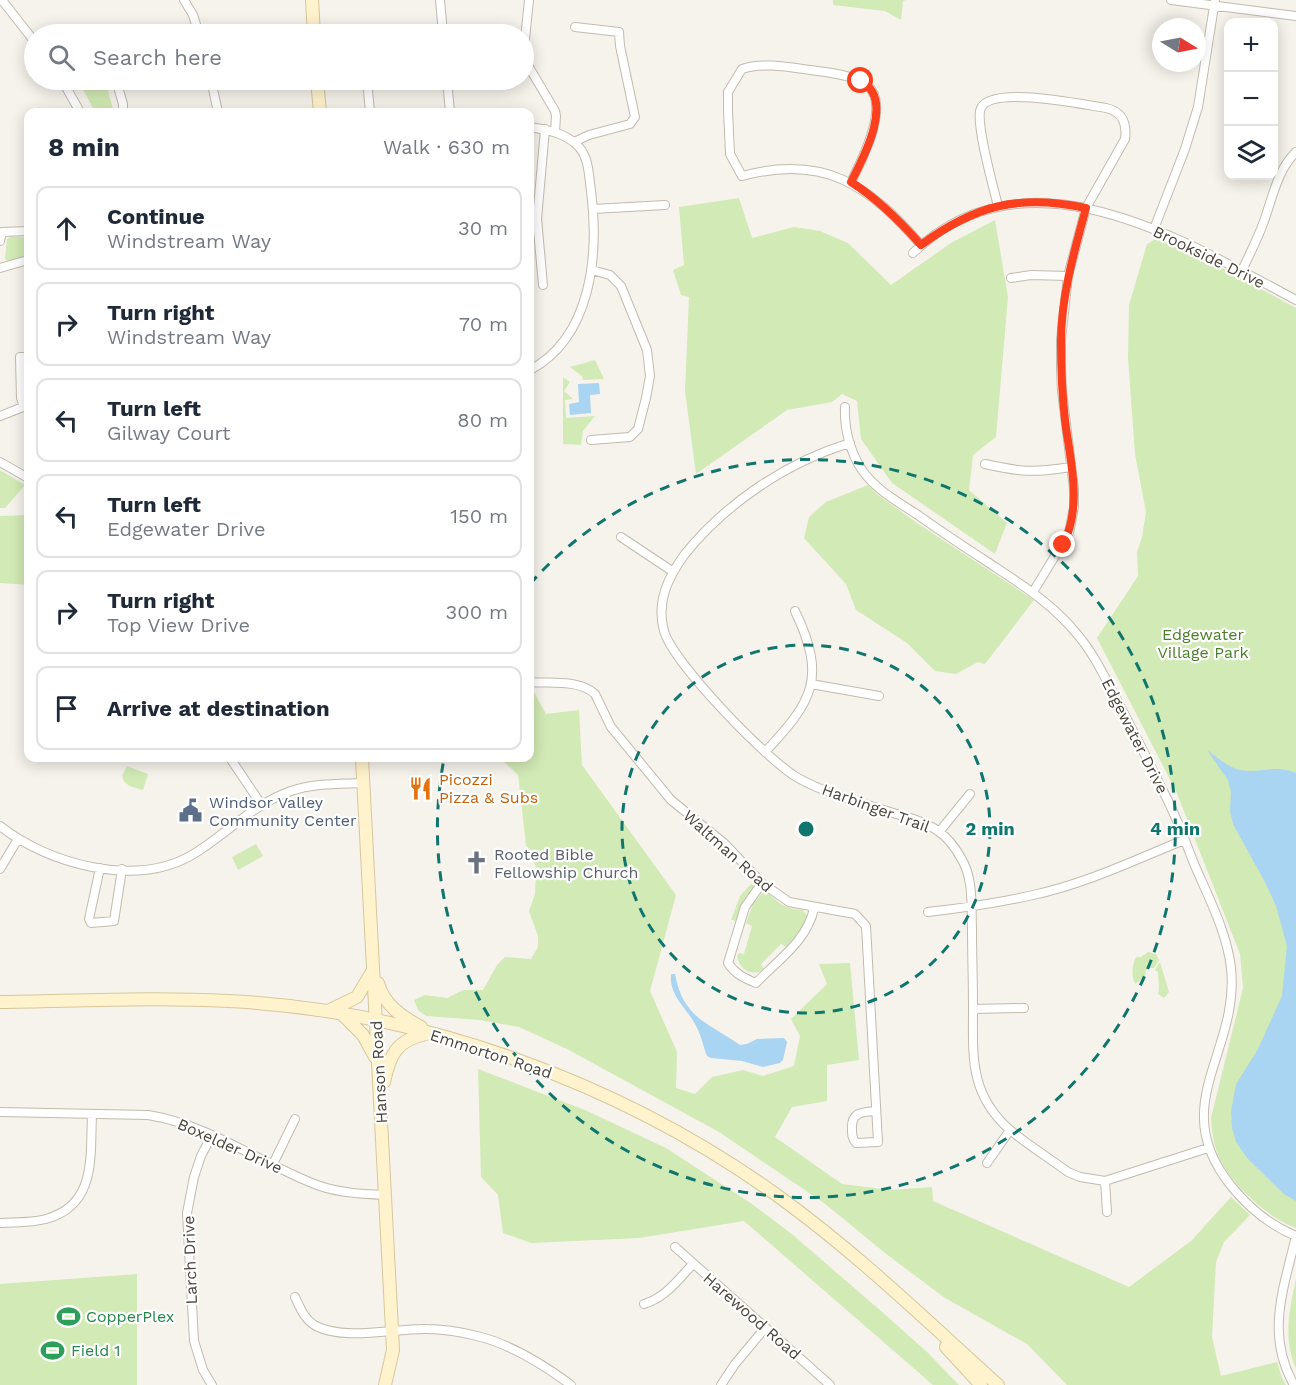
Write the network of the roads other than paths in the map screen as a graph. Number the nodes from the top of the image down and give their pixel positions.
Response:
1 (2, 0) edge
2 (184, 0) edge
3 (312, 0) edge
4 (440, 0) edge
5 (529, 0) edge
6 (1171, 0) edge
7 (1215, 3) edge
8 (1296, 16) edge
9 (196, 24) edge
10 (313, 24) edge
11 (442, 24) edge
12 (527, 24) edge
13 (575, 27) dead end
14 (24, 28) edge
15 (534, 76) edge
16 (68, 90) edge
17 (119, 90) edge
18 (213, 90) edge
19 (318, 90) edge
20 (369, 90) edge
21 (448, 90) edge
22 (78, 108) edge
23 (123, 108) edge
24 (217, 108) edge
25 (320, 108) edge
26 (370, 108) edge
27 (450, 108) edge
28 (534, 128) edge
29 (544, 129) junction
30 (555, 132) junction
31 (574, 142) junction
32 (1296, 152) edge
33 (851, 182) junction
34 (665, 206) dead end
35 (998, 206) junction
36 (1086, 208) junction
37 (593, 209) junction
38 (1154, 229) junction
39 (24, 231) edge
40 (0, 241) edge
41 (921, 245) junction
42 (913, 253) dead end
43 (24, 261) edge
44 (0, 268) edge
45 (592, 270) junction
46 (1242, 271) junction
47 (1068, 276) junction
48 (1011, 278) dead end
49 (543, 285) dead end
50 (1296, 300) edge
51 (24, 357) edge
52 (534, 368) edge
53 (24, 403) edge
54 (24, 407) edge
55 (845, 407) dead end
56 (0, 416) edge
57 (591, 440) dead end
58 (850, 443) junction
59 (0, 462) edge
60 (985, 464) dead end
61 (1070, 467) junction
62 (24, 476) edge
63 (621, 537) dead end
64 (672, 571) junction
65 (1033, 592) junction
66 (795, 611) dead end
67 (534, 682) edge
68 (811, 684) junction
69 (879, 696) dead end
70 (765, 752) junction
71 (233, 762) edge
72 (362, 762) edge
73 (363, 783) junction
74 (970, 794) dead end
75 (261, 804) junction
76 (0, 826) edge
77 (939, 832) junction
78 (18, 839) junction
79 (1184, 840) junction
80 (100, 868) junction
81 (0, 869) edge
82 (122, 869) junction
83 (762, 883) junction
84 (971, 907) junction
85 (814, 908) junction
86 (928, 912) dead end
87 (373, 969) junction
88 (0, 1002) edge
89 (1024, 1008) dead end
90 (973, 1009) junction
91 (328, 1011) junction
92 (341, 1014) junction
93 (376, 1021) junction
94 (435, 1035) junction
95 (379, 1068) junction
96 (380, 1098) junction
97 (876, 1111) junction
98 (0, 1112) edge
99 (92, 1114) junction
100 (295, 1119) dead end
101 (1010, 1130) junction
102 (212, 1135) junction
103 (1208, 1148) junction
104 (987, 1162) dead end
105 (273, 1164) junction
106 (1105, 1182) junction
107 (385, 1195) junction
108 (1107, 1212) dead end
109 (0, 1223) edge
110 (1296, 1236) edge
111 (675, 1247) dead end
112 (693, 1264) junction
113 (295, 1297) dead end
114 (644, 1304) dead end
115 (912, 1308) junction
116 (765, 1328) junction
117 (392, 1330) junction
118 (212, 1385) edge
119 (384, 1385) edge
120 (571, 1385) edge
121 (721, 1385) edge
122 (830, 1385) edge
123 (981, 1385) edge
124 (998, 1385) edge
125 (1294, 1385) edge

1 - 14 street
2 - 9 street
3 - 10 main road
4 - 11 street
5 - 12 street
6 - 7 street
7 - 8 street
7 - 38 street
13 - 31 street
15 - 30 street
16 - 22 street
17 - 23 street
18 - 24 street
19 - 25 main road
20 - 26 street
21 - 27 street
28 - 29 street
29 - 30 street
29 - 49 street
30 - 31 street
31 - 37 street
32 - 46 street
33 - 33 street
33 - 41 street
34 - 37 street
35 - 36 street
35 - 36 street
35 - 41 street
36 - 38 street, Brookside Drive
36 - 47 street
37 - 45 street
38 - 46 street, Brookside Drive
39 - 40 street
41 - 42 street
43 - 44 street
45 - 52 street
45 - 57 street
46 - 50 street, Brookside Drive
47 - 48 street
47 - 61 street
51 - 53 street
54 - 56 street
55 - 58 street, Edgewater Drive
58 - 64 street, Harbinger Trail
58 - 65 street, Edgewater Drive
59 - 62 street
60 - 61 street
61 - 65 street
63 - 64 street
64 - 70 street, Harbinger Trail
65 - 79 street, Edgewater Drive
66 - 68 street
67 - 83 street, Waltman Road
68 - 69 street
68 - 70 street
70 - 77 street, Harbinger Trail
71 - 75 street
72 - 73 main road, Hanson Road
73 - 75 street
73 - 87 main road, Hanson Road
74 - 77 street
75 - 82 street
76 - 78 street
77 - 84 street, Harbinger Trail
78 - 80 street
78 - 81 street
79 - 84 street
79 - 103 street, Edgewater Drive
80 - 82 street
80 - 82 street
83 - 85 street, Waltman Road
83 - 85 street
84 - 86 street
84 - 90 street, Harbinger Trail
85 - 97 street, Waltman Road
87 - 91 main road
87 - 93 main road, Hanson Road
87 - 94 main road
88 - 91 main road, Emmorton Road
89 - 90 street
90 - 101 street, Harbinger Trail
91 - 92 main road, Emmorton Road
92 - 93 main road, Emmorton Road
92 - 95 main road
93 - 94 main road, Emmorton Road
93 - 95 main road, Hanson Road
94 - 96 main road
94 - 115 main road, Emmorton Road
95 - 96 main road, Hanson Road
96 - 107 main road, Hanson Road
97 - 97 street, Waltman Road
98 - 99 street, Boxelder Drive
99 - 102 street, Boxelder Drive
99 - 109 street
100 - 105 street
101 - 104 street
101 - 106 street, Harbinger Trail
102 - 105 street, Boxelder Drive
102 - 118 street, Larch Drive
103 - 106 street
103 - 110 street, Edgewater Drive
105 - 107 street, Boxelder Drive
106 - 108 street
107 - 117 main road, Hanson Road
110 - 125 street
111 - 112 street, Harewood Road
112 - 114 street
112 - 116 street, Harewood Road
113 - 117 street
115 - 123 main road, Emmorton Road
115 - 124 main road, Emmorton Road
116 - 121 street
116 - 122 street, Harewood Road
117 - 119 main road, Hanson Road
117 - 120 street

